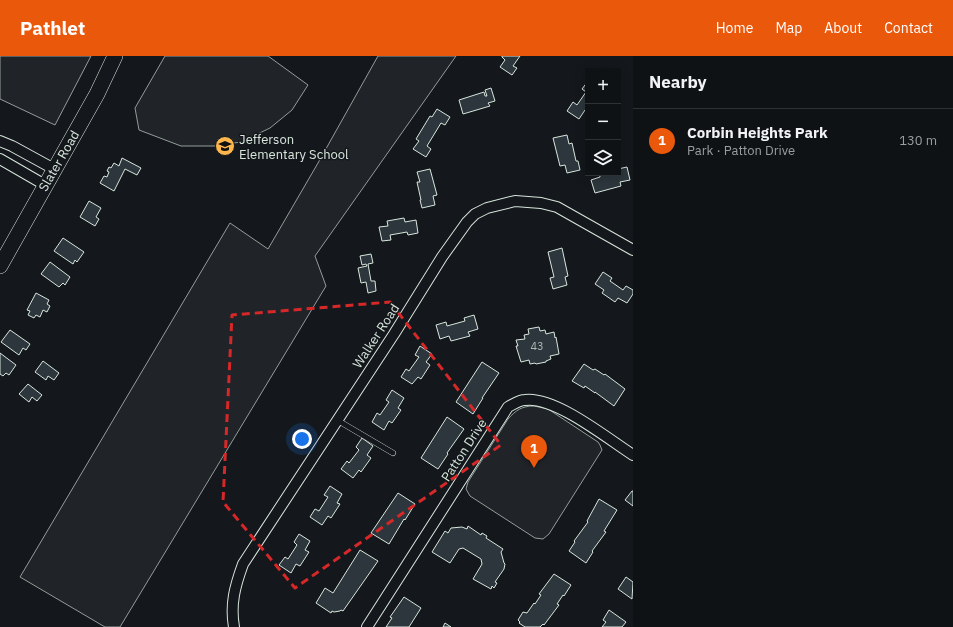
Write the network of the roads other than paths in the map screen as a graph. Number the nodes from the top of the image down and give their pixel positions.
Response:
1 (115, 56) edge
2 (0, 134) edge
3 (0, 142) edge
4 (12, 146) junction
5 (0, 159) edge
6 (54, 169) junction
7 (45, 185) junction
8 (633, 250) edge
9 (0, 266) edge
10 (337, 420) junction
11 (393, 453) dead end
12 (633, 455) edge
13 (234, 627) edge
14 (367, 627) edge

1 - 6 main road, Slater Road
2 - 4 street
3 - 4 street
4 - 6 street
5 - 7 street
6 - 7 main road, Slater Road
7 - 9 main road, Slater Road
8 - 10 street, Walker Road
10 - 11 lane
10 - 13 street, Walker Road
12 - 14 street, Patton Drive

